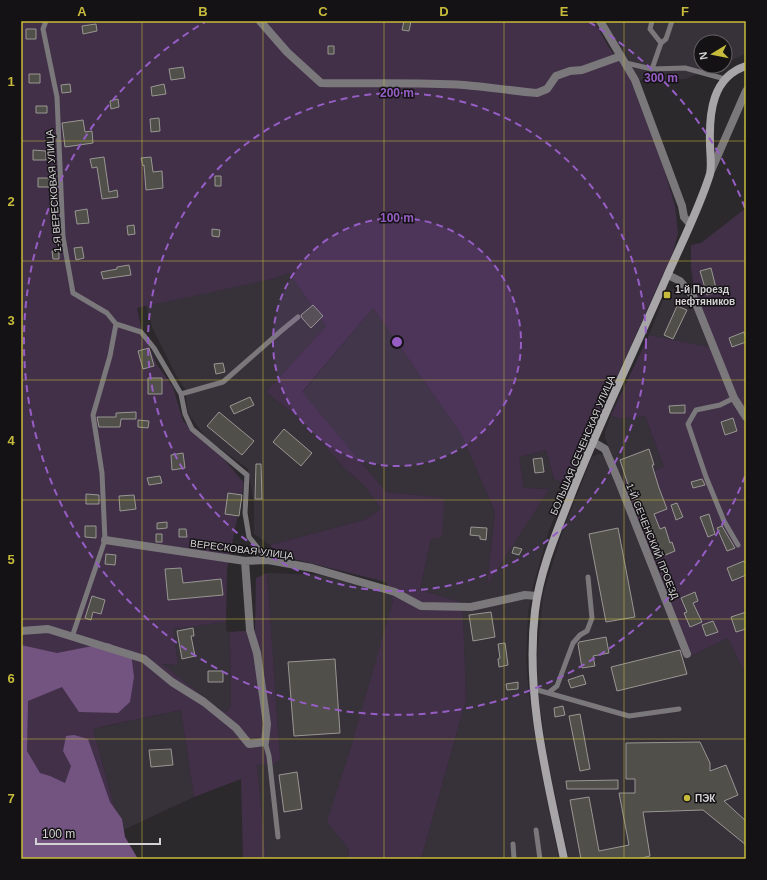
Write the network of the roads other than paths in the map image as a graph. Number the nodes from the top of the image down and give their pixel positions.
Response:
1 (46, 21) edge
2 (260, 21) edge
3 (600, 21) edge
4 (652, 21) edge
5 (672, 21) edge
6 (661, 43) junction
7 (624, 59) junction
8 (746, 66) edge
9 (652, 69) junction
10 (725, 79) junction
11 (746, 91) edge
12 (710, 171) junction
13 (690, 224) junction
14 (668, 275) junction
15 (298, 318) dead end
16 (116, 324) junction
17 (181, 394) junction
18 (734, 398) junction
19 (746, 417) edge
20 (592, 442) junction
21 (105, 540) junction
22 (738, 545) dead end
23 (268, 560) junction
24 (245, 561) junction
25 (588, 577) dead end
26 (537, 596) junction
27 (21, 631) edge
28 (72, 637) junction
29 (687, 654) dead end
30 (534, 689) junction
31 (548, 693) junction
32 (679, 709) dead end
33 (265, 742) junction
34 (536, 830) dead end
35 (278, 837) dead end
36 (513, 844) dead end
37 (514, 859) edge
38 (540, 859) edge
39 (564, 859) edge

1 - 16 lane, 1-Я ВЕРЕСКОВАЯ УЛИЦА
2 - 7 street
3 - 7 street
4 - 6 lane
5 - 6 lane
6 - 9 lane
7 - 9 lane
7 - 13 street
8 - 10 street, БОЛЬШАЯ СЕЧЕНСКАЯ УЛИЦА
9 - 10 lane
10 - 12 street, БОЛЬШАЯ СЕЧЕНСКАЯ УЛИЦА
11 - 12 street
12 - 13 street, БОЛЬШАЯ СЕЧЕНСКАЯ УЛИЦА
13 - 14 street, БОЛЬШАЯ СЕЧЕНСКАЯ УЛИЦА
14 - 18 street
14 - 20 street, БОЛЬШАЯ СЕЧЕНСКАЯ УЛИЦА
15 - 17 lane
16 - 17 lane, 1-Я ВЕРЕСКОВАЯ УЛИЦА
16 - 21 lane
17 - 23 lane, 1-Я ВЕРЕСКОВАЯ УЛИЦА
18 - 19 street
18 - 22 lane
20 - 26 street, БОЛЬШАЯ СЕЧЕНСКАЯ УЛИЦА
20 - 29 street, 1-Й СЕЧЕНСКИЙ ПРОЕЗД
21 - 24 street, ВЕРЕСКОВАЯ УЛИЦА
21 - 28 lane
23 - 24 street, ВЕРЕСКОВАЯ УЛИЦА
23 - 26 street, ВЕРЕСКОВАЯ УЛИЦА
24 - 33 street
25 - 31 lane
26 - 30 street, БОЛЬШАЯ СЕЧЕНСКАЯ УЛИЦА
27 - 28 street
28 - 33 street
30 - 31 lane
30 - 39 street, БОЛЬШАЯ СЕЧЕНСКАЯ УЛИЦА
31 - 32 lane
33 - 35 lane
34 - 38 lane
36 - 37 lane

